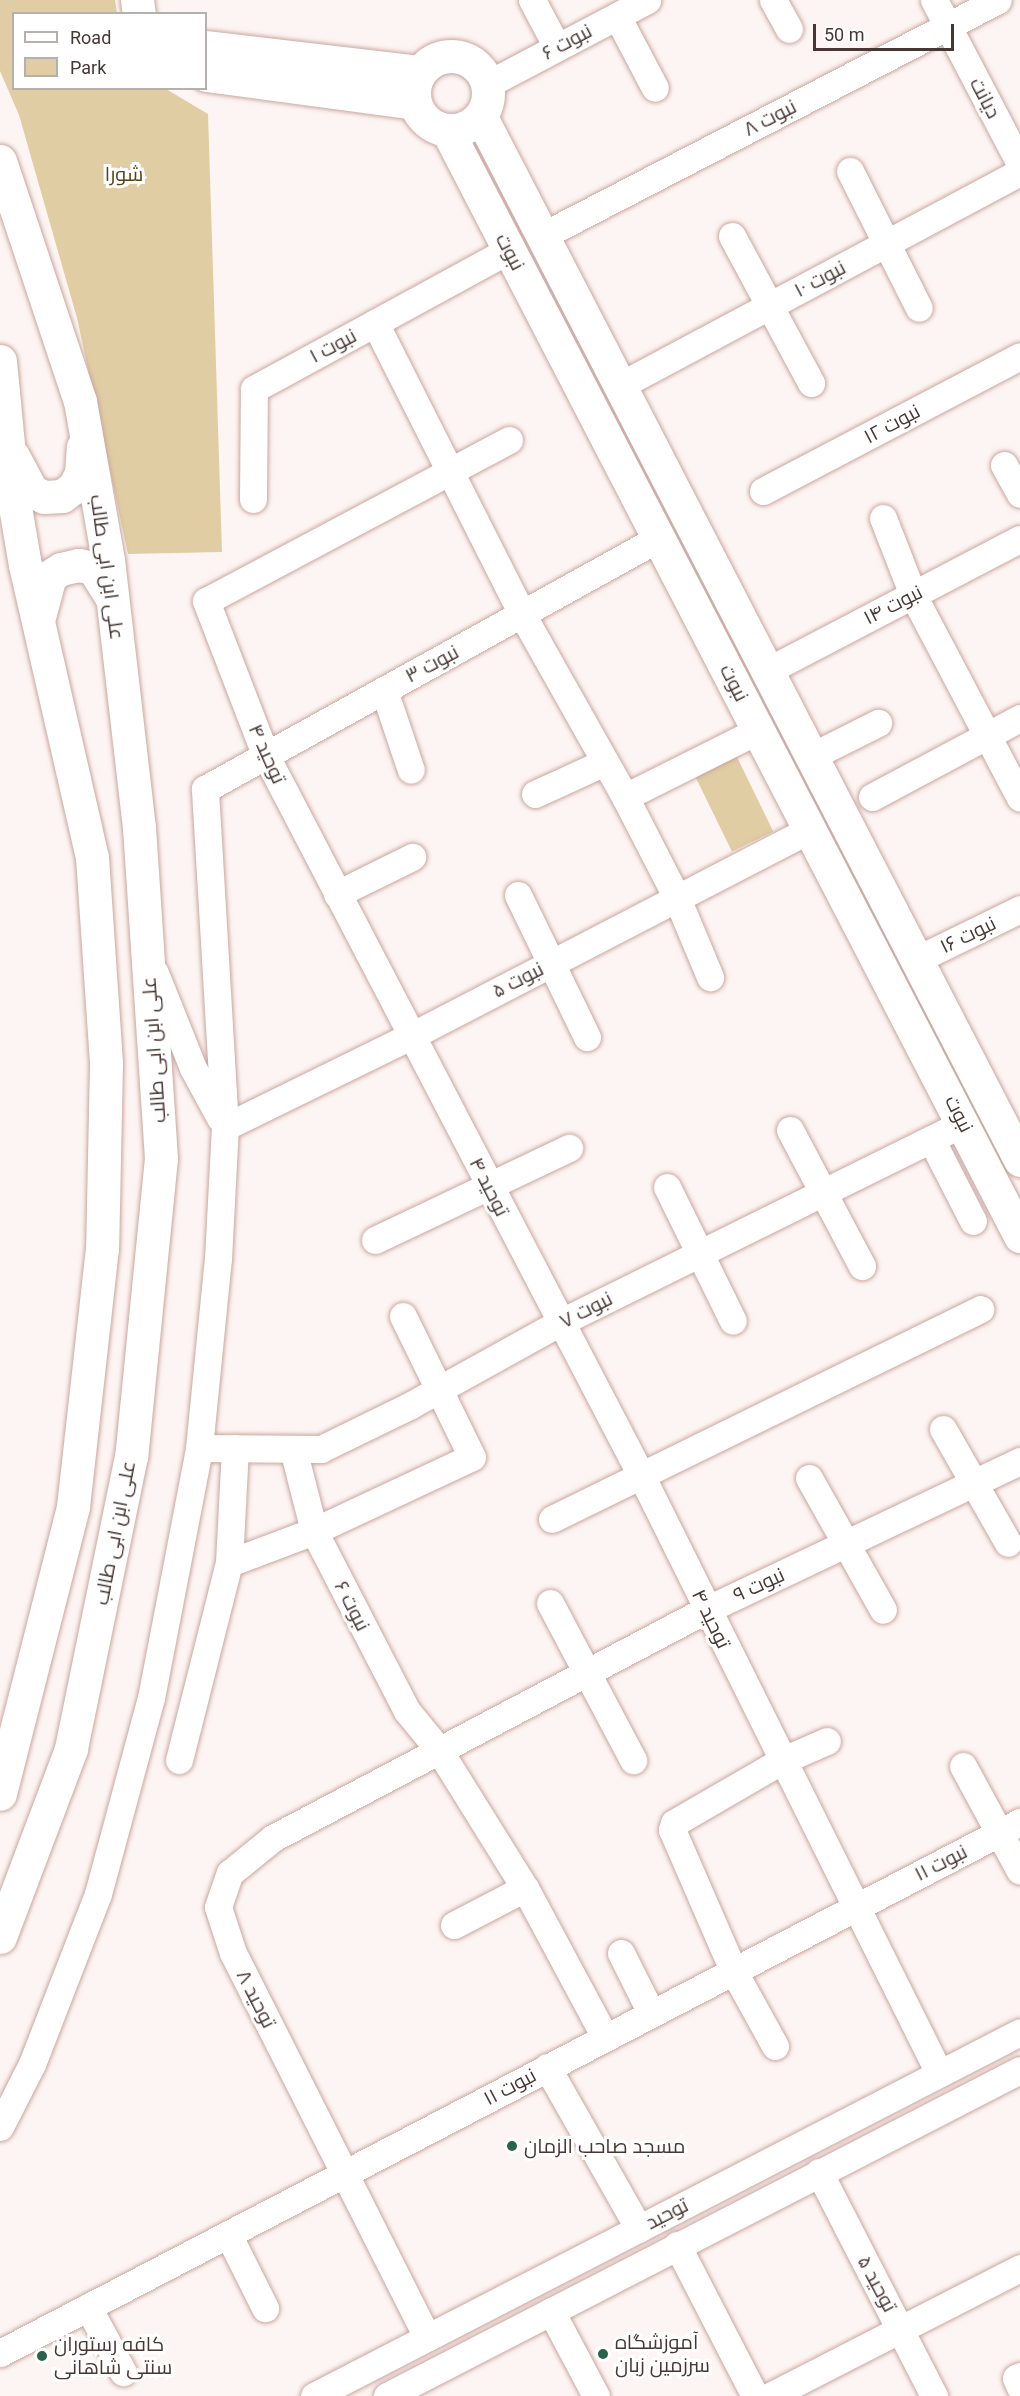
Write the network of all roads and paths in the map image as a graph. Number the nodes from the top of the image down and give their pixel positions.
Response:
1 (532, 0) edge
2 (647, 0) edge
3 (773, 0) edge
4 (934, 0) edge
5 (998, 0) edge
6 (617, 16) junction
7 (948, 26) junction
8 (789, 29) dead end
9 (207, 47) edge
10 (557, 47) junction
11 (207, 75) edge
12 (488, 84) junction
13 (417, 87) junction
14 (656, 88) dead end
15 (481, 117) junction
16 (447, 130) junction
17 (0, 161) edge
18 (1020, 164) edge
19 (850, 171) dead end
20 (1020, 172) edge
21 (542, 236) junction
22 (732, 236) dead end
23 (888, 243) junction
24 (509, 250) junction
25 (769, 306) junction
26 (919, 308) dead end
27 (375, 323) junction
28 (1020, 356) edge
29 (0, 362) edge
30 (811, 383) dead end
31 (621, 385) junction
32 (590, 401) junction
33 (84, 423) junction
34 (509, 440) dead end
35 (8, 443) junction
36 (1004, 465) dead end
37 (449, 469) junction
38 (763, 491) dead end
39 (1020, 494) edge
40 (253, 499) dead end
41 (883, 518) dead end
42 (659, 538) junction
43 (1020, 539) edge
44 (913, 595) junction
45 (112, 598) junction
46 (523, 616) junction
47 (38, 621) junction
48 (767, 671) junction
49 (384, 690) junction
50 (1020, 718) edge
51 (878, 723) dead end
52 (759, 730) junction
53 (987, 735) junction
54 (265, 754) junction
55 (812, 756) junction
56 (606, 762) junction
57 (411, 770) dead end
58 (535, 794) dead end
59 (625, 797) junction
60 (872, 797) dead end
61 (1020, 798) edge
62 (810, 829) junction
63 (412, 857) dead end
64 (337, 894) junction
65 (518, 895) dead end
66 (677, 898) junction
67 (1020, 909) edge
68 (148, 955) junction
69 (549, 964) junction
70 (901, 967) junction
71 (710, 977) dead end
72 (411, 1036) junction
73 (586, 1037) dead end
74 (963, 1123) junction
75 (225, 1127) junction
76 (790, 1130) dead end
77 (931, 1139) junction
78 (569, 1148) dead end
79 (1020, 1160) edge
80 (489, 1187) junction
81 (667, 1187) dead end
82 (824, 1192) junction
83 (973, 1221) dead end
84 (1020, 1236) edge
85 (375, 1240) dead end
86 (700, 1253) junction
87 (862, 1266) dead end
88 (980, 1309) dead end
89 (403, 1316) dead end
90 (733, 1321) dead end
91 (560, 1323) junction
92 (439, 1389) junction
93 (942, 1429) dead end
94 (199, 1448) junction
95 (235, 1448) junction
96 (293, 1449) junction
97 (1020, 1461) edge
98 (642, 1477) junction
99 (810, 1478) dead end
100 (976, 1482) junction
101 (552, 1519) dead end
102 (314, 1531) junction
103 (1008, 1543) dead end
104 (846, 1544) junction
105 (229, 1563) junction
106 (550, 1603) dead end
107 (706, 1610) junction
108 (883, 1610) dead end
109 (586, 1673) junction
110 (827, 1741) dead end
111 (439, 1750) junction
112 (179, 1760) dead end
113 (633, 1760) dead end
114 (781, 1761) junction
115 (963, 1766) dead end
116 (0, 1794) edge
117 (1009, 1828) edge
118 (1020, 1871) edge
119 (525, 1887) junction
120 (854, 1907) junction
121 (454, 1925) dead end
122 (0, 1937) edge
123 (621, 1953) dead end
124 (733, 1970) junction
125 (651, 2013) junction
126 (1020, 2032) edge
127 (605, 2037) junction
128 (775, 2046) dead end
129 (32, 2064) junction
130 (547, 2067) junction
131 (1020, 2070) edge
132 (939, 2073) junction
133 (0, 2110) edge
134 (0, 2127) edge
135 (840, 2127) junction
136 (854, 2155) junction
137 (819, 2172) junction
138 (344, 2174) junction
139 (639, 2229) junction
140 (228, 2234) junction
141 (677, 2245) junction
142 (1020, 2268) edge
143 (88, 2307) junction
144 (265, 2308) dead end
145 (551, 2311) junction
146 (900, 2327) junction
147 (427, 2337) junction
148 (0, 2353) edge
149 (123, 2372) dead end
150 (1020, 2376) edge
151 (429, 2386) edge
152 (1020, 2387) edge
153 (314, 2396) edge
154 (387, 2396) edge
155 (596, 2396) edge
156 (755, 2396) edge
157 (770, 2396) edge
158 (934, 2396) edge

1 - 10 street
2 - 6 street, نبوت ۶
3 - 8 street
4 - 7 street, دیانت
5 - 7 street, نبوت ۸
6 - 10 street, نبوت ۶
6 - 14 street
7 - 18 street, دیانت
7 - 21 street, نبوت ۸
9 - 13 main road
10 - 12 street, نبوت ۶
11 - 13 main road
12 - 13 main road
12 - 15 main road
13 - 16 main road
15 - 16 main road
15 - 21 main road, نبوت
16 - 24 main road, نبوت
17 - 33 main road, علی ابن ابی طالب
19 - 23 street
20 - 23 street, نبوت ۱۰
21 - 31 main road, نبوت
22 - 25 street
23 - 25 street, نبوت ۱۰
23 - 26 street
24 - 27 street, نبوت ۱
24 - 32 main road, نبوت
25 - 30 street
25 - 31 street, نبوت ۱۰
27 - 37 street
27 - 40 street, نبوت ۱
28 - 38 street, نبوت ۱۲
29 - 35 main road
31 - 32 main road
31 - 48 main road, نبوت
32 - 42 main road, نبوت
33 - 35 main road
33 - 45 main road, علی ابن ابی طالب
34 - 37 street, توحید ۴
35 - 47 main road
36 - 39 street
37 - 46 street
37 - 54 street, توحید ۴
41 - 44 street
42 - 46 street, نبوت ۳
42 - 52 main road, نبوت
43 - 44 street, نبوت ۱۴
44 - 48 street, نبوت ۱۴
44 - 53 street
45 - 47 main road
45 - 68 main road, علی ابن ابی طالب
46 - 49 street, نبوت ۳
46 - 56 street
47 - 116 main road
48 - 55 main road, نبوت
49 - 54 street, نبوت ۳
49 - 57 street
50 - 53 street
51 - 55 street
52 - 59 street
52 - 62 main road, نبوت
53 - 60 street
53 - 61 street
54 - 64 street, توحید ۴
54 - 75 street, نبوت ۳
55 - 70 main road, نبوت
56 - 58 street
56 - 59 street
59 - 66 street
62 - 66 street, نبوت ۵
62 - 70 main road, نبوت
63 - 64 street
64 - 72 street, توحید ۴
65 - 69 street
66 - 69 street, نبوت ۵
66 - 71 street
67 - 70 street, نبوت ۱۶
68 - 75 street
68 - 122 main road, علی ابن ابی طالب
69 - 72 street, نبوت ۵
69 - 73 street
70 - 74 main road, نبوت
70 - 79 main road, نبوت
72 - 75 street, نبوت ۵
72 - 80 street, توحید ۴
74 - 77 street, نبوت ۷
74 - 84 main road, نبوت
75 - 94 street
76 - 82 street
77 - 82 street, نبوت ۷
77 - 83 street
78 - 80 street
80 - 85 street
80 - 91 street, توحید ۴
81 - 86 street
82 - 86 street, نبوت ۷
82 - 87 street
86 - 90 street
86 - 91 street, نبوت ۷
88 - 98 street
89 - 92 street
91 - 92 street, نبوت ۷
91 - 98 street, توحید ۴
92 - 96 street, نبوت ۷
92 - 102 street
93 - 100 street
94 - 95 street, نبوت ۷
94 - 129 street
95 - 96 street, نبوت ۷
95 - 105 street
96 - 102 street, نبوت ۶
97 - 100 street, نبوت ۹
98 - 101 street
98 - 107 street, توحید ۴
99 - 104 street
100 - 103 street
100 - 104 street, نبوت ۹
102 - 105 street
102 - 111 street, نبوت ۶
104 - 107 street, نبوت ۹
104 - 108 street
105 - 112 street
106 - 109 street
107 - 109 street, نبوت ۹
107 - 114 street, توحید ۴
109 - 111 street, نبوت ۹
109 - 113 street
110 - 114 street
111 - 119 street, نبوت ۶
111 - 138 street, توحید ۸
114 - 120 street, توحید ۴
114 - 124 street
115 - 117 street
117 - 118 street
117 - 120 street, نبوت ۱۱
119 - 121 street
119 - 127 street, نبوت ۶
120 - 124 street, نبوت ۱۱
120 - 132 street, توحید ۴
123 - 125 street
124 - 125 street, نبوت ۱۱
124 - 128 street
125 - 127 street, نبوت ۱۱
126 - 132 street, توحید
127 - 130 street, نبوت ۱۱
129 - 133 street
129 - 134 street
130 - 138 street, نبوت ۱۱
130 - 139 street
131 - 136 street, توحید
132 - 135 street, توحید
135 - 136 street
135 - 139 street, توحید
136 - 137 street, توحید
137 - 141 street, توحید
137 - 146 street, توحید ۵
138 - 140 street, نبوت ۱۱
138 - 147 street, توحید ۸
139 - 147 street, توحید
140 - 143 street, نبوت ۱۱
140 - 144 street
141 - 145 street, توحید
141 - 156 street
142 - 146 street
143 - 148 street, نبوت ۱۱
143 - 149 street
145 - 151 street, توحید
145 - 155 street
146 - 157 street
146 - 158 street, توحید ۵
147 - 153 street, توحید
150 - 152 street
151 - 154 street, توحید

